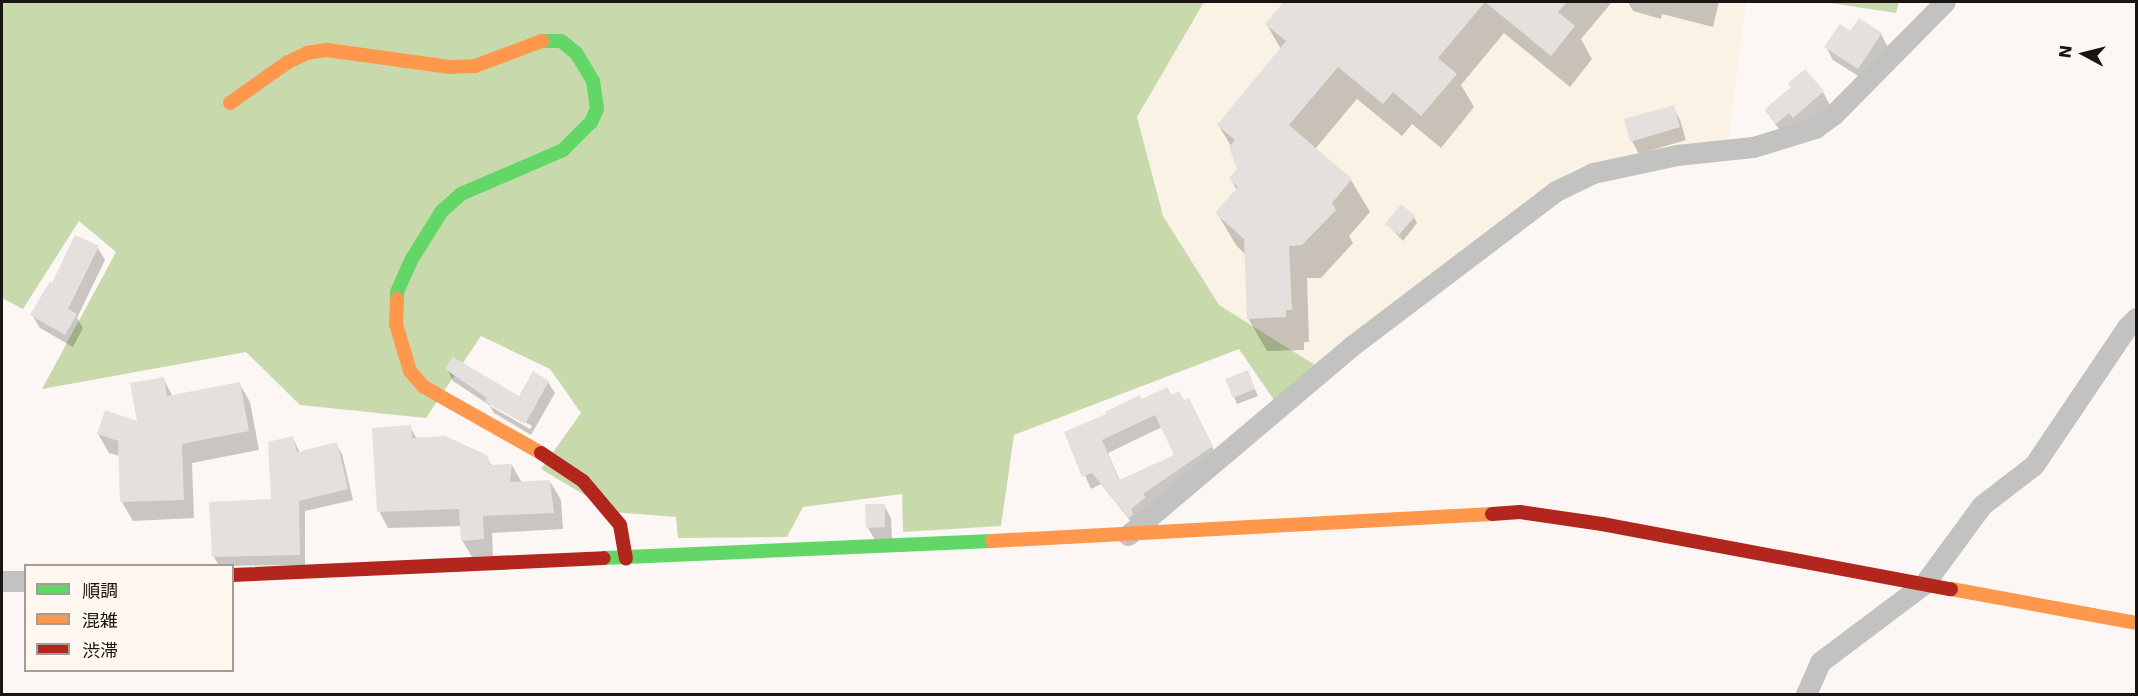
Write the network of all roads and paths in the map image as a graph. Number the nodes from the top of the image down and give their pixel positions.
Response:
1 (1945, 2) edge
2 (230, 103) dead end
3 (2136, 318) edge
4 (1128, 535) junction
5 (626, 558) junction
6 (234, 575) edge
7 (2, 581) edge
8 (24, 581) edge
9 (1924, 584) junction
10 (2136, 623) edge
11 (1806, 694) edge

1 - 4 street
2 - 5 street
3 - 9 street
4 - 5 street
4 - 9 street
5 - 6 street
7 - 8 street
9 - 10 street
9 - 11 street

